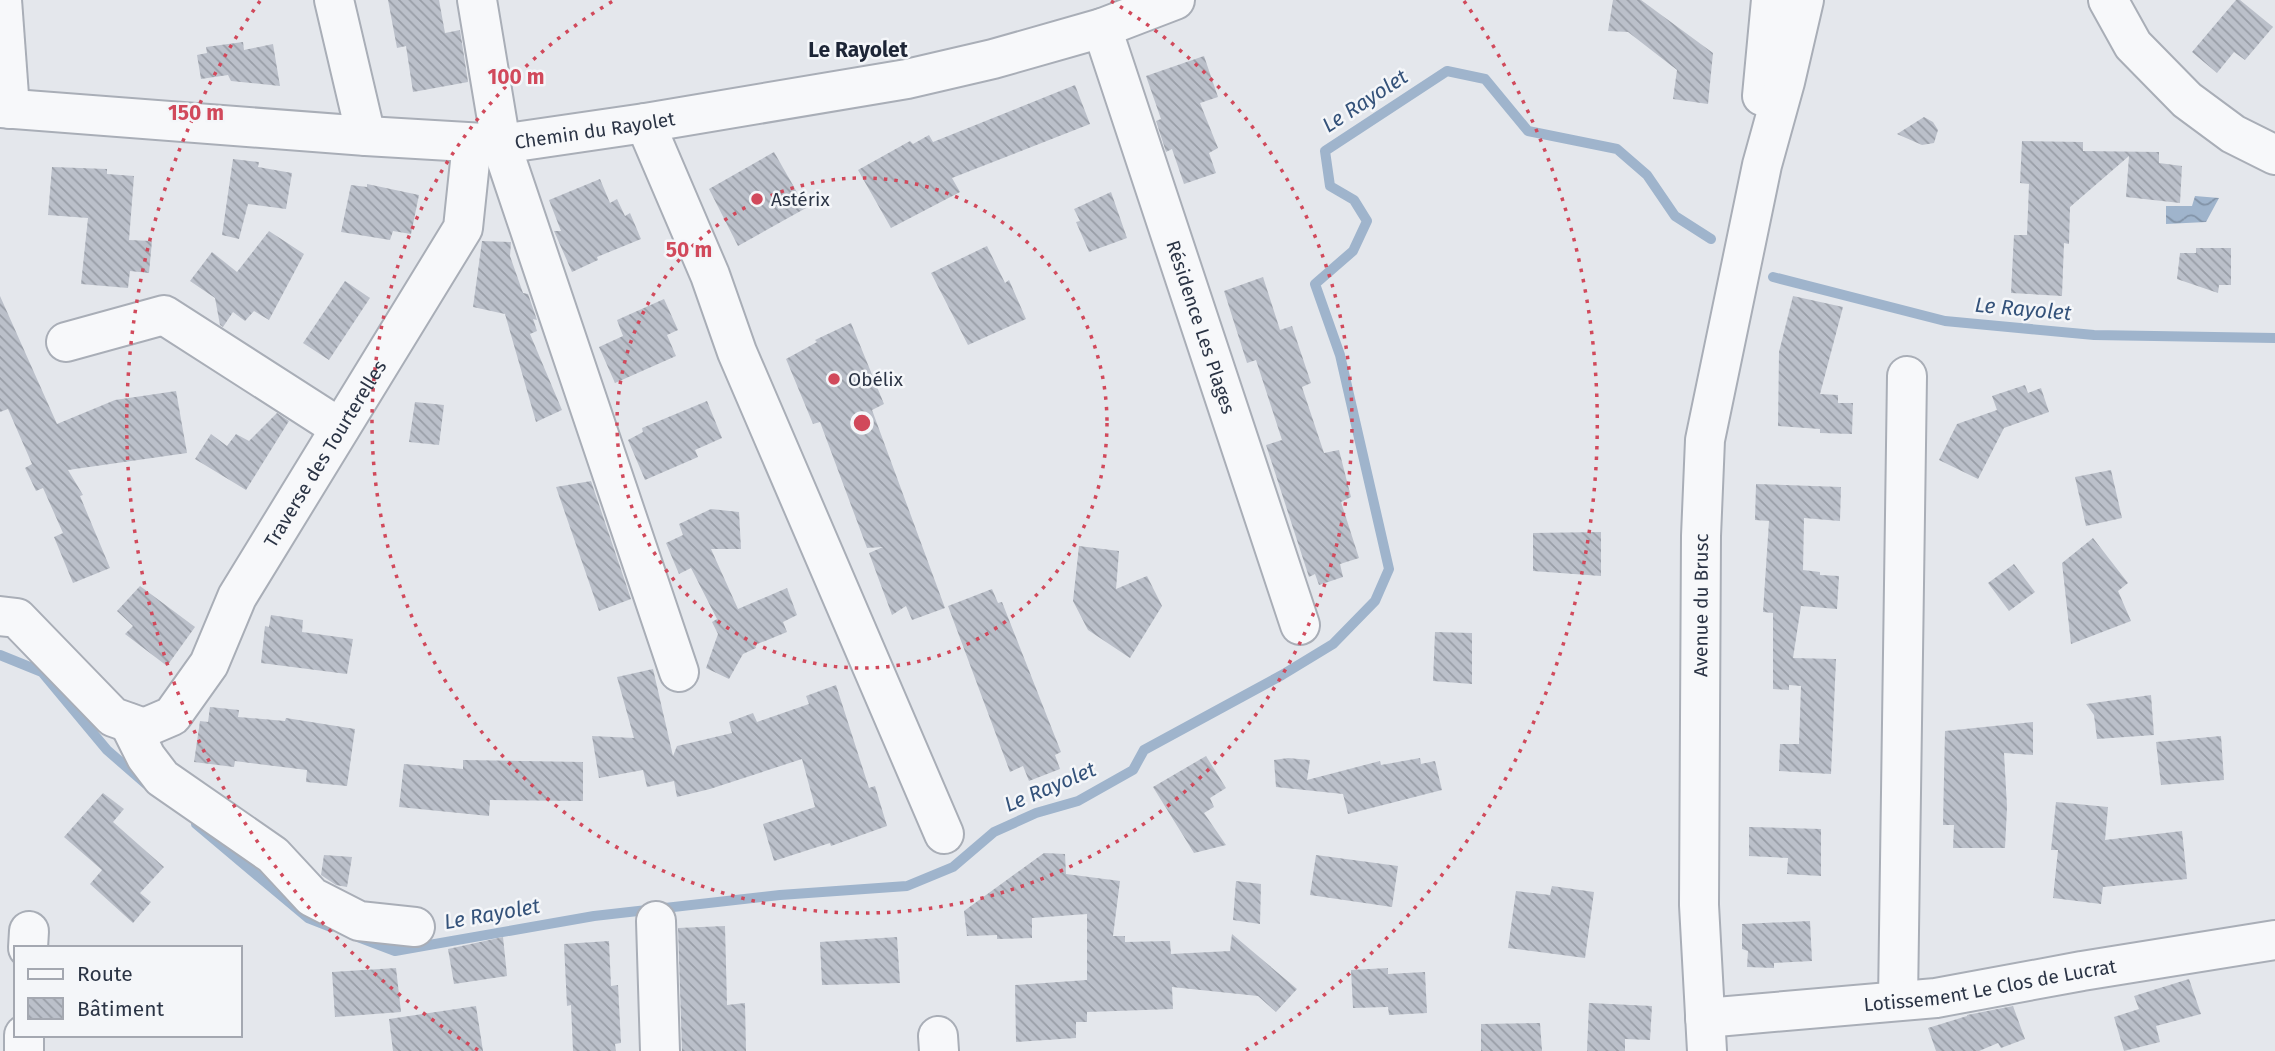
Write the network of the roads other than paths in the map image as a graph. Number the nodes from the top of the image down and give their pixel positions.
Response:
1 (2, 0) edge
2 (334, 0) edge
3 (477, 0) edge
4 (1175, 0) edge
5 (1771, 0) edge
6 (1804, 0) edge
7 (2108, 0) edge
8 (1102, 28) junction
9 (5, 108) edge
10 (645, 123) junction
11 (366, 136) junction
12 (487, 144) junction
13 (2275, 155) edge
14 (1762, 165) junction
15 (66, 342) dead end
16 (1906, 376) dead end
17 (340, 428) junction
18 (0, 616) edge
19 (1300, 625) dead end
20 (680, 672) dead end
21 (129, 723) junction
22 (944, 834) dead end
23 (656, 920) dead end
24 (415, 927) dead end
25 (2275, 940) edge
26 (1898, 1001) junction
27 (1706, 1034) edge
28 (660, 1051) edge

1 - 9 street
2 - 11 street
3 - 12 street
4 - 8 street, Chemin du Rayolet
5 - 14 street, Avenue du Brusc
6 - 14 street, Avenue du Brusc
7 - 13 street
8 - 10 street, Chemin du Rayolet
8 - 19 street, Résidence Les Plages
9 - 11 street, Chemin du Rayolet
10 - 12 street, Chemin du Rayolet
10 - 22 street
11 - 12 street, Chemin du Rayolet
12 - 17 street, Traverse des Tourterelles
12 - 20 street
14 - 27 street, Avenue du Brusc
15 - 17 street
16 - 26 street
17 - 21 street, Traverse des Tourterelles
18 - 21 street
21 - 24 street
23 - 28 street
25 - 26 street, Lotissement Le Clos de Lucrat
26 - 27 street, Lotissement Le Clos de Lucrat

